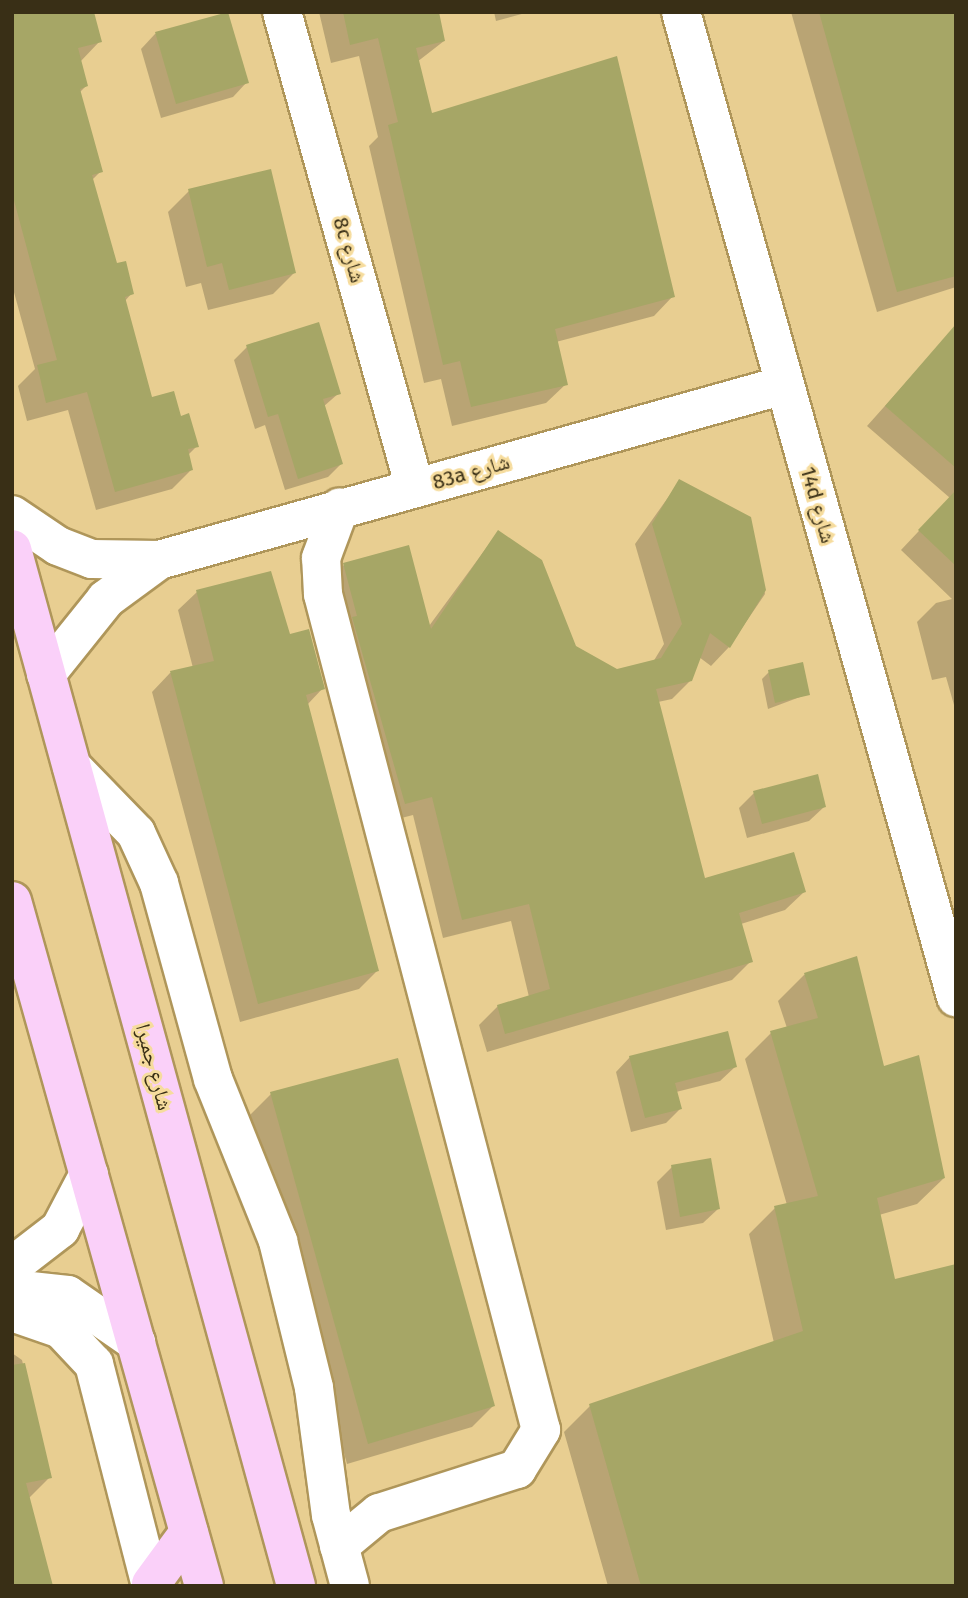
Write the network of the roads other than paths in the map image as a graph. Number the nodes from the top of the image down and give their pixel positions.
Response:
1 (282, 12) edge
2 (681, 12) edge
3 (784, 385) junction
4 (415, 488) junction
5 (341, 507) junction
6 (12, 515) edge
7 (12, 549) edge
8 (159, 560) junction
9 (46, 674) junction
10 (72, 767) junction
11 (12, 901) edge
12 (954, 982) edge
13 (89, 1174) junction
14 (12, 1266) edge
15 (12, 1289) edge
16 (12, 1312) edge
17 (136, 1342) junction
18 (189, 1532) junction
19 (340, 1546) junction
20 (151, 1585) edge
21 (204, 1586) edge
22 (296, 1586) edge
23 (351, 1586) edge

1 - 4 street, 8c شارع
2 - 3 street, 14d شارع
3 - 4 street, 83a شارع
3 - 12 street, 14d شارع
4 - 5 street, 83a شارع
5 - 8 street, 83a شارع
5 - 19 street
6 - 8 street, 83a شارع
7 - 9 main road, شارع جميرا
8 - 9 street, 83a شارع
9 - 10 main road, شارع جميرا
10 - 19 street
10 - 22 main road, شارع جميرا
11 - 13 main road
13 - 14 street
13 - 17 main road
15 - 17 street
16 - 20 street
17 - 18 main road
18 - 20 main road
18 - 21 main road
19 - 23 street

